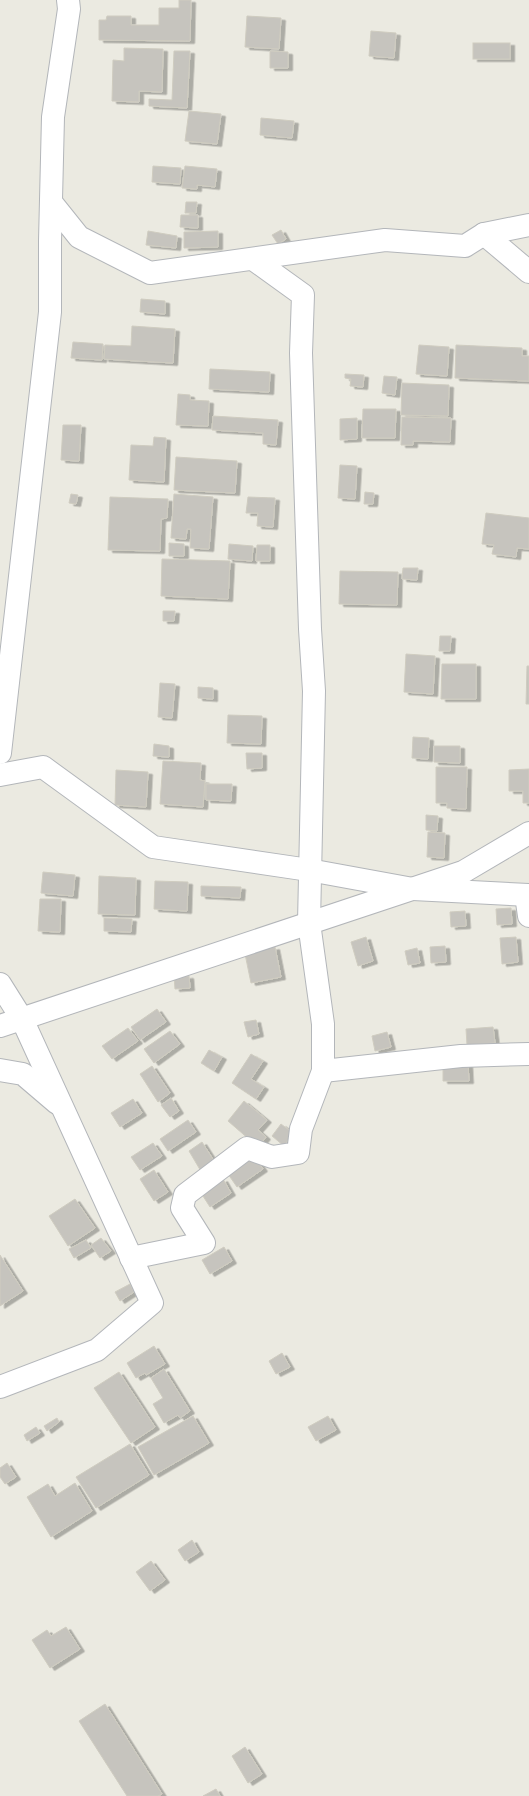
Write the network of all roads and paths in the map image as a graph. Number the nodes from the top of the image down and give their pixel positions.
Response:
1 (68, 0) edge
2 (51, 202) junction
3 (529, 225) edge
4 (484, 234) junction
5 (253, 259) junction
6 (529, 272) edge
7 (0, 753) edge
8 (0, 774) edge
9 (529, 833) edge
10 (309, 870) junction
11 (413, 888) junction
12 (527, 895) edge
13 (529, 916) edge
14 (309, 923) junction
15 (0, 984) edge
16 (22, 1019) junction
17 (0, 1026) edge
18 (529, 1054) edge
19 (0, 1070) edge
20 (323, 1070) junction
21 (61, 1106) junction
22 (131, 1258) junction
23 (0, 1387) edge

1 - 2 street
2 - 5 street
2 - 7 street
3 - 4 street
4 - 5 street
4 - 6 street
5 - 10 street
8 - 10 street
9 - 11 street
10 - 11 street
10 - 14 street
11 - 12 street
11 - 14 street
12 - 13 street
14 - 16 street
14 - 20 street
15 - 16 street
16 - 17 street
16 - 21 street
18 - 20 street
19 - 21 street
20 - 22 street
21 - 22 street
22 - 23 street

